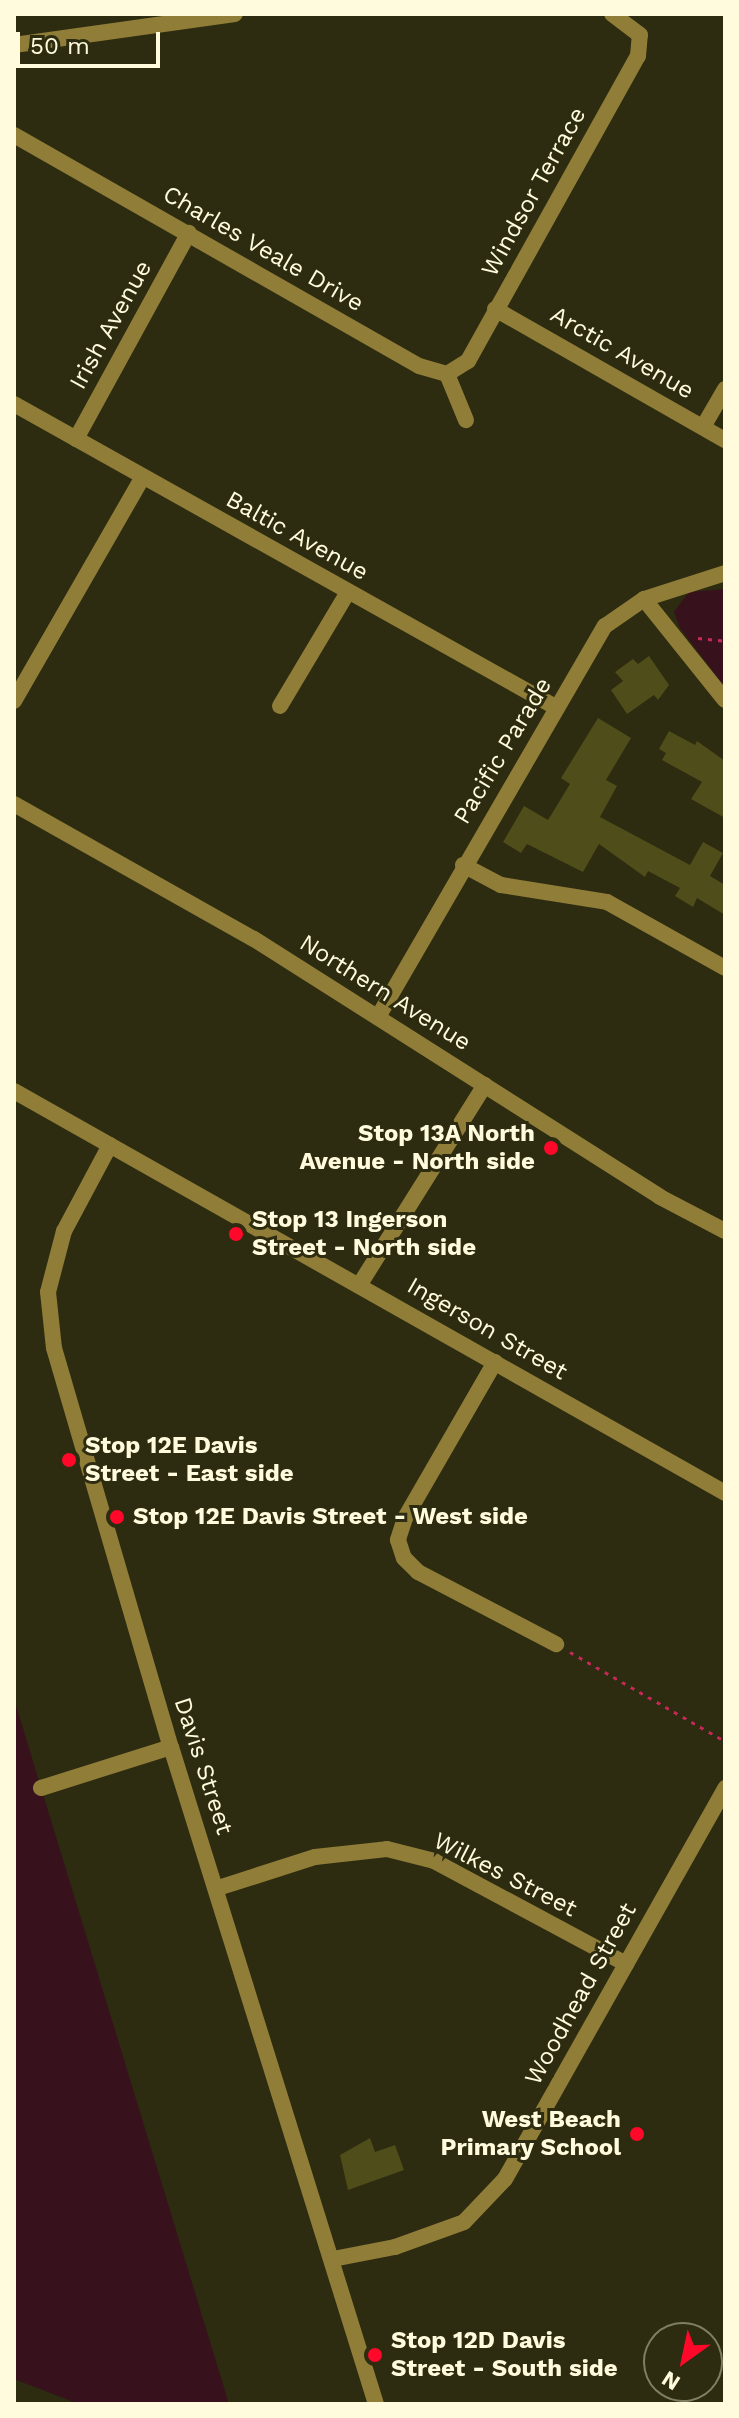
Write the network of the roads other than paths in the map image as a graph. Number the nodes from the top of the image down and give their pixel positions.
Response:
1 (235, 14) edge
2 (612, 14) edge
3 (14, 45) edge
4 (14, 135) edge
5 (189, 233) junction
6 (495, 309) junction
7 (447, 374) junction
8 (725, 389) edge
9 (14, 404) edge
10 (466, 420) dead end
11 (703, 427) junction
12 (76, 439) junction
13 (725, 440) edge
14 (143, 477) junction
15 (725, 573) edge
16 (348, 592) junction
17 (644, 599) junction
18 (725, 700) edge
19 (14, 701) edge
20 (280, 706) dead end
21 (557, 708) junction
22 (14, 804) edge
23 (463, 865) junction
24 (725, 968) edge
25 (378, 1017) junction
26 (485, 1085) junction
27 (14, 1091) edge
28 (110, 1145) junction
29 (725, 1231) edge
30 (360, 1284) junction
31 (495, 1362) junction
32 (725, 1493) edge
33 (556, 1644) road end
34 (171, 1747) junction
35 (41, 1788) dead end
36 (725, 1788) edge
37 (218, 1888) junction
38 (626, 1964) junction
39 (333, 2259) junction
40 (376, 2404) edge

1 - 3 street
2 - 6 street, Windsor Terrace
4 - 5 street, Charles Veale Drive
5 - 7 street, Charles Veale Drive
5 - 12 street, Irish Avenue
6 - 7 street, Windsor Terrace
6 - 11 street, Arctic Avenue
7 - 10 street
8 - 11 street
9 - 12 street, Baltic Avenue
11 - 13 street, Arctic Avenue
12 - 14 street, Baltic Avenue
14 - 16 street, Baltic Avenue
14 - 19 street
15 - 17 street, Pacific Parade
16 - 20 street
16 - 21 street, Baltic Avenue
17 - 18 street
17 - 21 street, Pacific Parade
21 - 23 street, Pacific Parade
22 - 25 street, Northern Avenue
23 - 24 street
23 - 25 street, Pacific Parade
25 - 26 street, Northern Avenue
26 - 29 street, Northern Avenue
26 - 30 street
27 - 28 street, Ingerson Street
28 - 30 street, Ingerson Street
28 - 34 street, Davis Street
30 - 31 street, Ingerson Street
31 - 32 street, Ingerson Street
31 - 33 street
34 - 35 street
34 - 37 street, Davis Street
36 - 38 street, Woodhead Street
37 - 38 street, Wilkes Street
37 - 39 street, Davis Street
38 - 39 street, Woodhead Street
39 - 40 street, Davis Street

